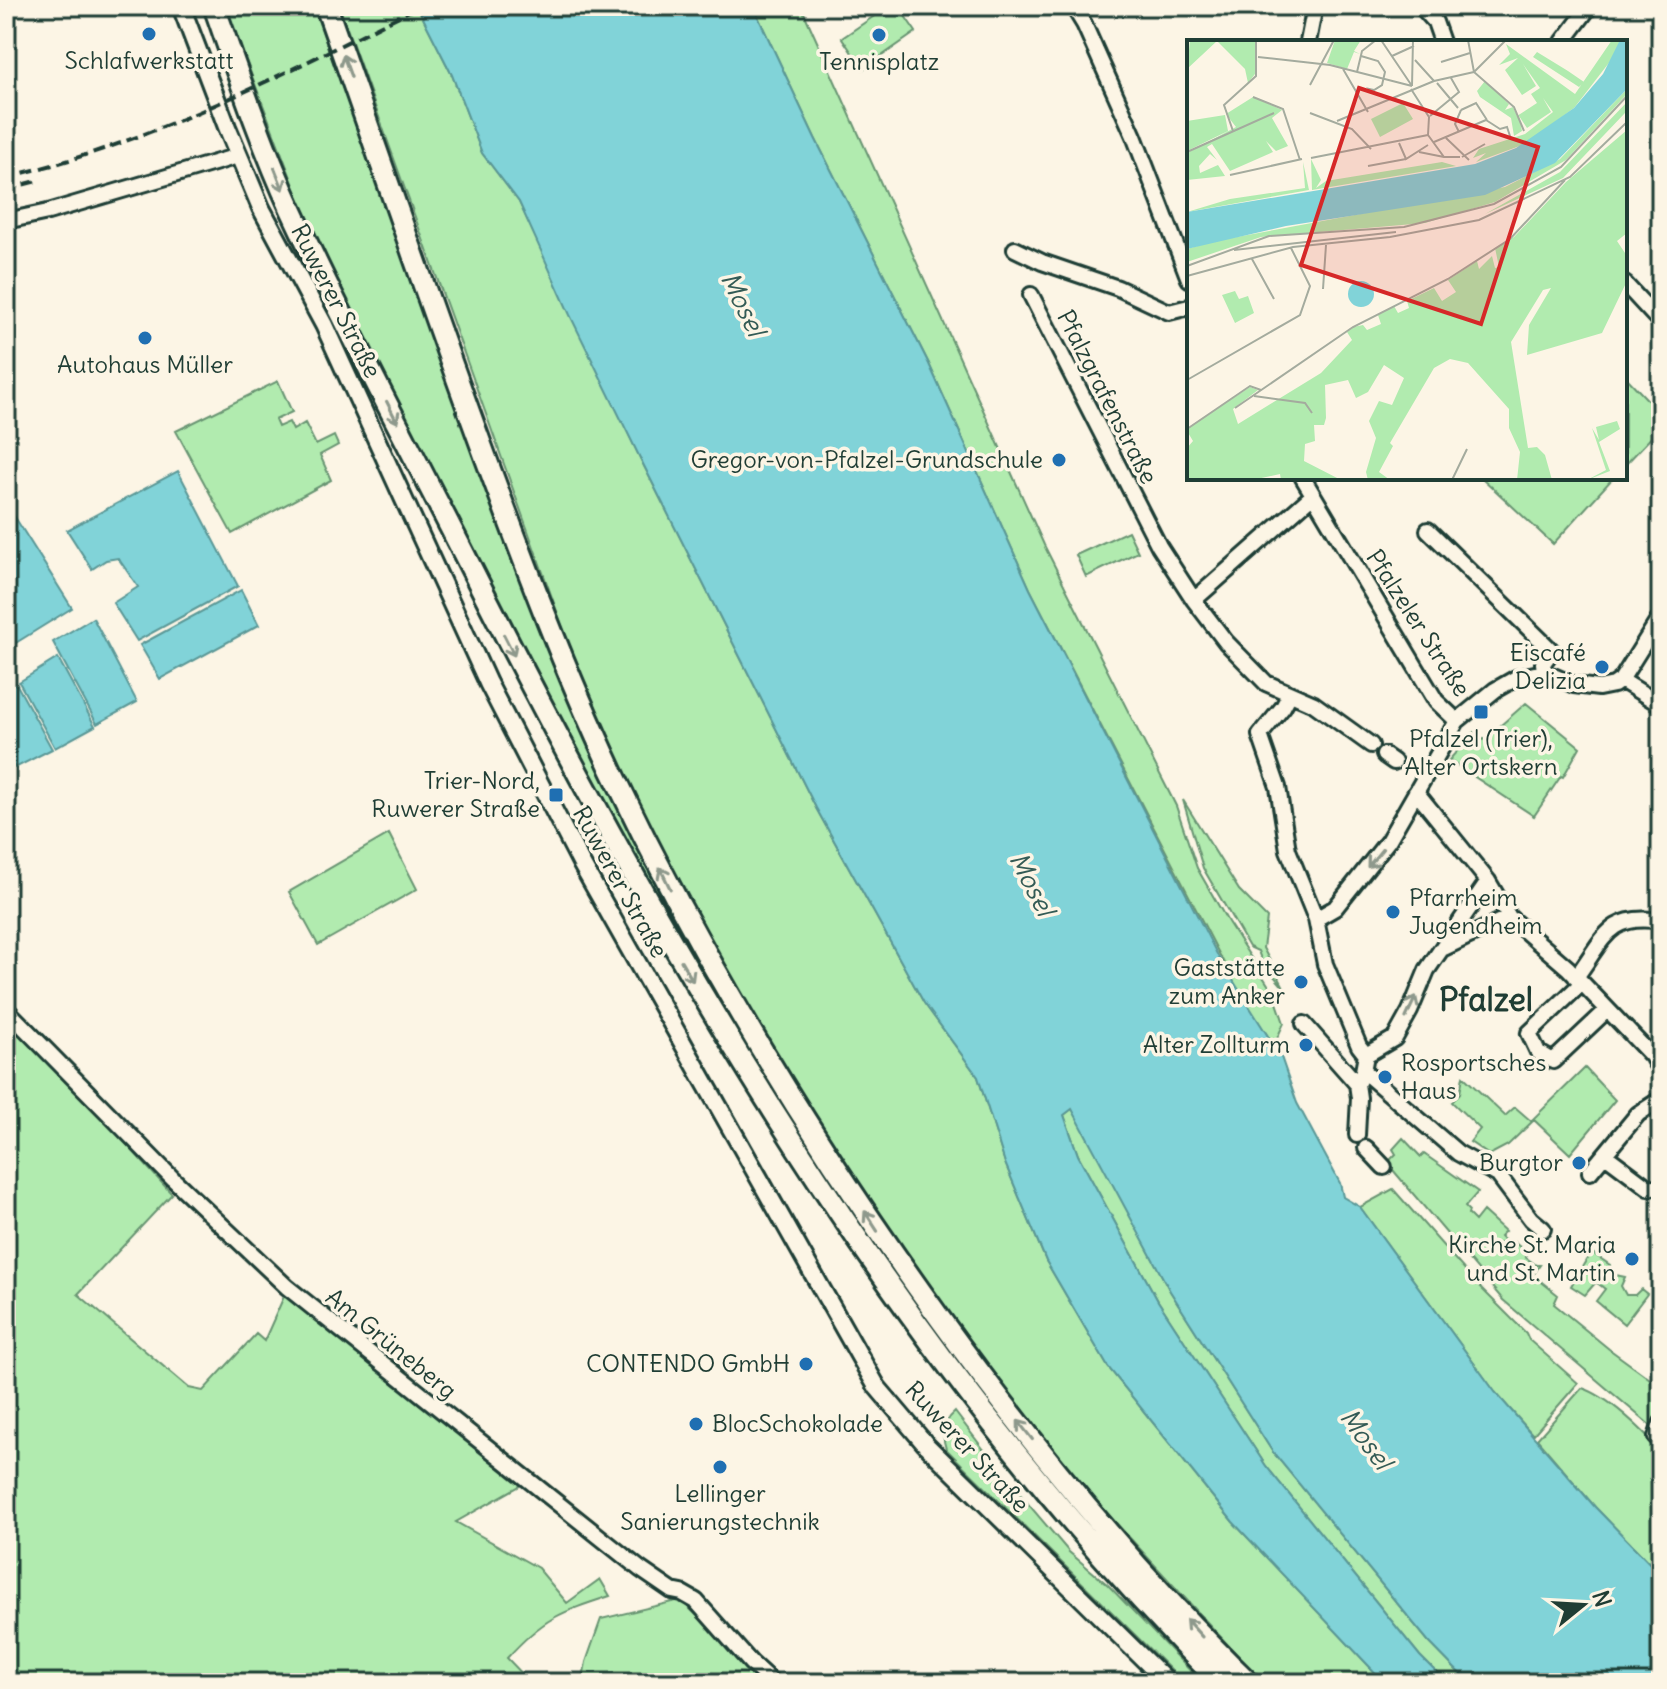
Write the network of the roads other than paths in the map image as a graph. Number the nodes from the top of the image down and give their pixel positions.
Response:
1 (181, 6) edge
2 (214, 6) edge
3 (326, 6) edge
4 (1073, 6) edge
5 (1315, 6) edge
6 (1421, 6) edge
7 (1590, 6) edge
8 (1308, 40) edge
9 (1441, 40) edge
10 (1564, 40) edge
11 (238, 156) junction
12 (6, 221) edge
13 (1015, 249) dead end
14 (1187, 272) edge
15 (1627, 286) edge
16 (1031, 295) dead end
17 (1187, 308) edge
18 (1661, 323) edge
19 (1304, 480) edge
20 (1313, 495) junction
21 (1428, 530) dead end
22 (1194, 600) junction
23 (1661, 616) edge
24 (1544, 672) junction
25 (1621, 680) junction
26 (1290, 694) junction
27 (1661, 705) edge
28 (1457, 721) junction
29 (1371, 745) dead end
30 (1416, 792) junction
31 (1488, 881) junction
32 (1509, 917) junction
33 (1316, 919) junction
34 (1661, 921) edge
35 (1444, 948) junction
36 (1579, 980) junction
37 (6, 1009) edge
38 (1606, 1011) junction
39 (1304, 1024) dead end
40 (1366, 1055) junction
41 (1660, 1069) edge
42 (1360, 1077) junction
43 (1661, 1099) edge
44 (1357, 1135) dead end
45 (1366, 1148) dead end
46 (1605, 1155) junction
47 (1384, 1167) dead end
48 (1590, 1172) dead end
49 (1655, 1187) edge
50 (1543, 1229) dead end
51 (773, 1683) edge
52 (1168, 1683) edge
53 (1221, 1683) edge
54 (1249, 1683) edge

1 - 11 main road, Ruwerer Straße
2 -> 53 highway
54 -> 3 highway
4 - 14 street
5 - 8 street
6 - 9 street
7 - 10 street
11 - 12 street
11 - 52 main road, Ruwerer Straße
13 - 17 street
15 - 18 street
16 - 22 street, Pfalzgrafenstraße
19 - 20 street, Pfalzeler Straße
20 - 22 street
20 - 28 street, Pfalzeler Straße
21 - 24 street
22 - 26 street, Pfalzgrafenstraße
23 - 25 street
24 - 25 street
24 - 28 street
25 - 27 street
26 - 29 street, Pfalzgrafenstraße
26 - 33 street
28 - 30 street, Pfalzeler Straße
30 - 31 street
30 -> 33 street, Pfalzeler Straße
31 - 32 street
31 - 35 street
32 - 35 street
32 - 36 street
33 - 40 street
34 - 36 street
40 -> 35 street
36 - 38 street
36 - 38 street
37 - 51 street, Am Grüneberg
38 - 41 street
39 - 42 street
40 - 42 street
42 - 44 street
42 - 50 street
43 - 46 street
45 - 47 street
46 - 48 street
46 - 49 street

